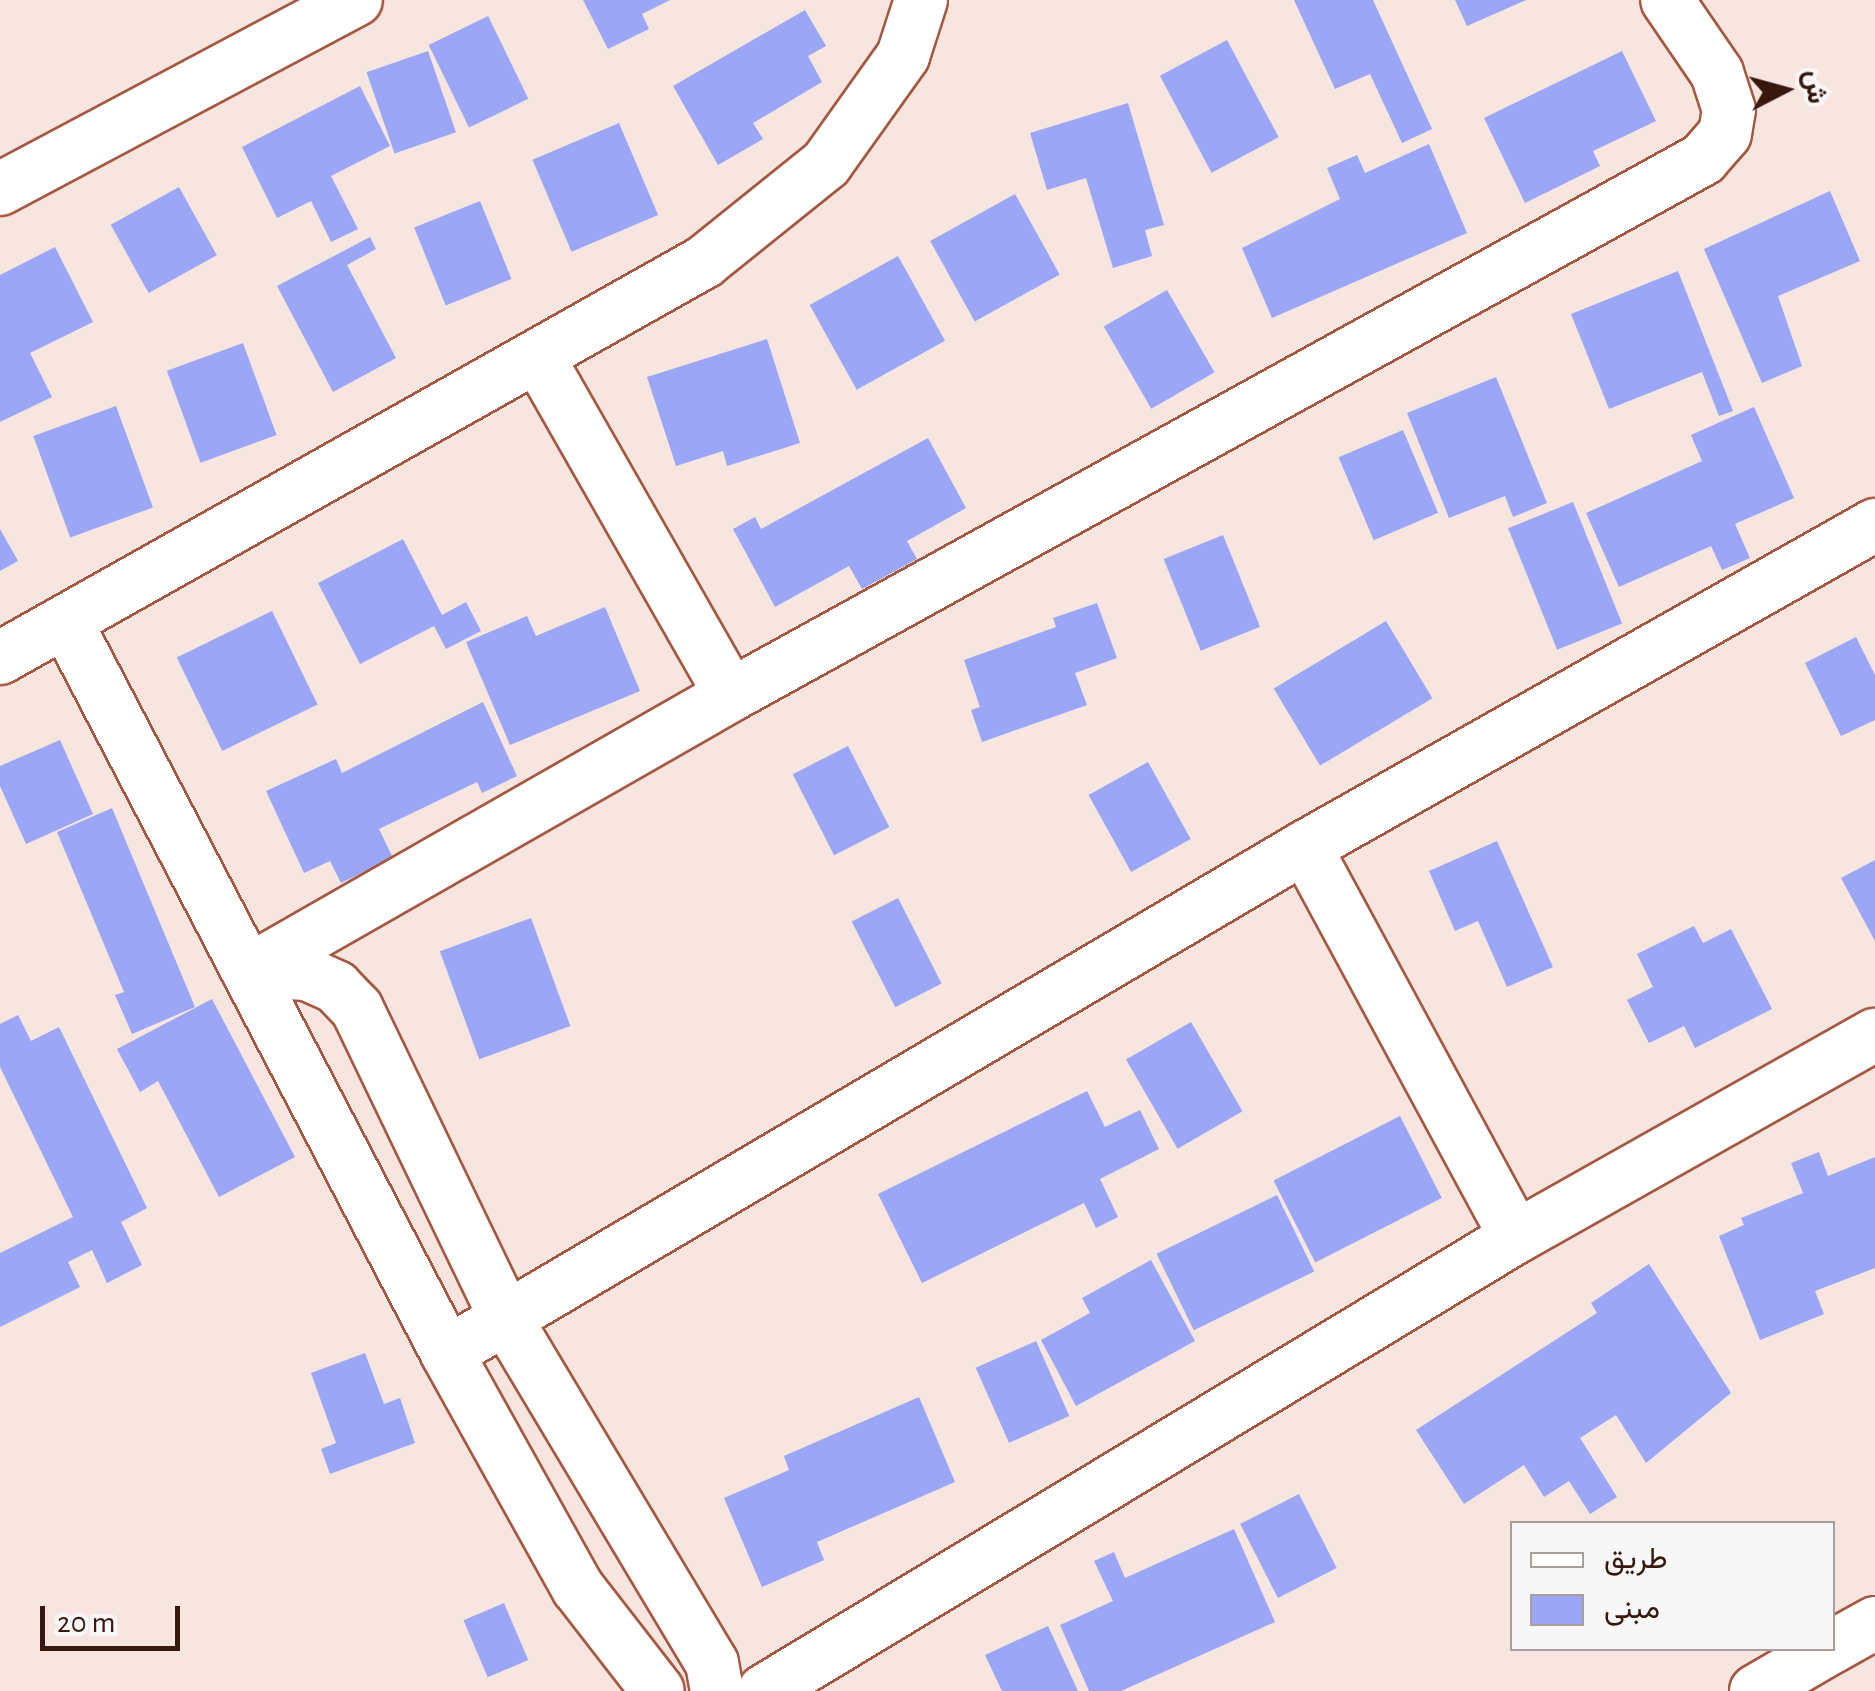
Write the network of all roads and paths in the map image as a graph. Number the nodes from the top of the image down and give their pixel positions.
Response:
1 (356, 0) edge
2 (921, 0) edge
3 (1667, 0) edge
4 (0, 189) edge
5 (538, 357) junction
6 (1870, 538) edge
7 (66, 622) junction
8 (0, 658) edge
9 (731, 695) junction
10 (1305, 847) junction
11 (248, 970) junction
12 (1875, 1035) edge
13 (1516, 1237) junction
14 (506, 1319) junction
15 (447, 1353) junction
16 (1831, 1651) edge
17 (658, 1691) edge
18 (717, 1691) edge
19 (764, 1691) edge
20 (1756, 1691) edge

1 - 4 street
2 - 5 street
3 - 9 street
5 - 7 street
5 - 9 street
6 - 10 street
7 - 8 street
7 - 11 street
9 - 11 street
10 - 13 street
10 - 14 street
11 - 14 street
11 - 15 street
12 - 13 street
13 - 19 street
14 - 15 street
14 - 18 street
15 - 17 street
16 - 20 street

